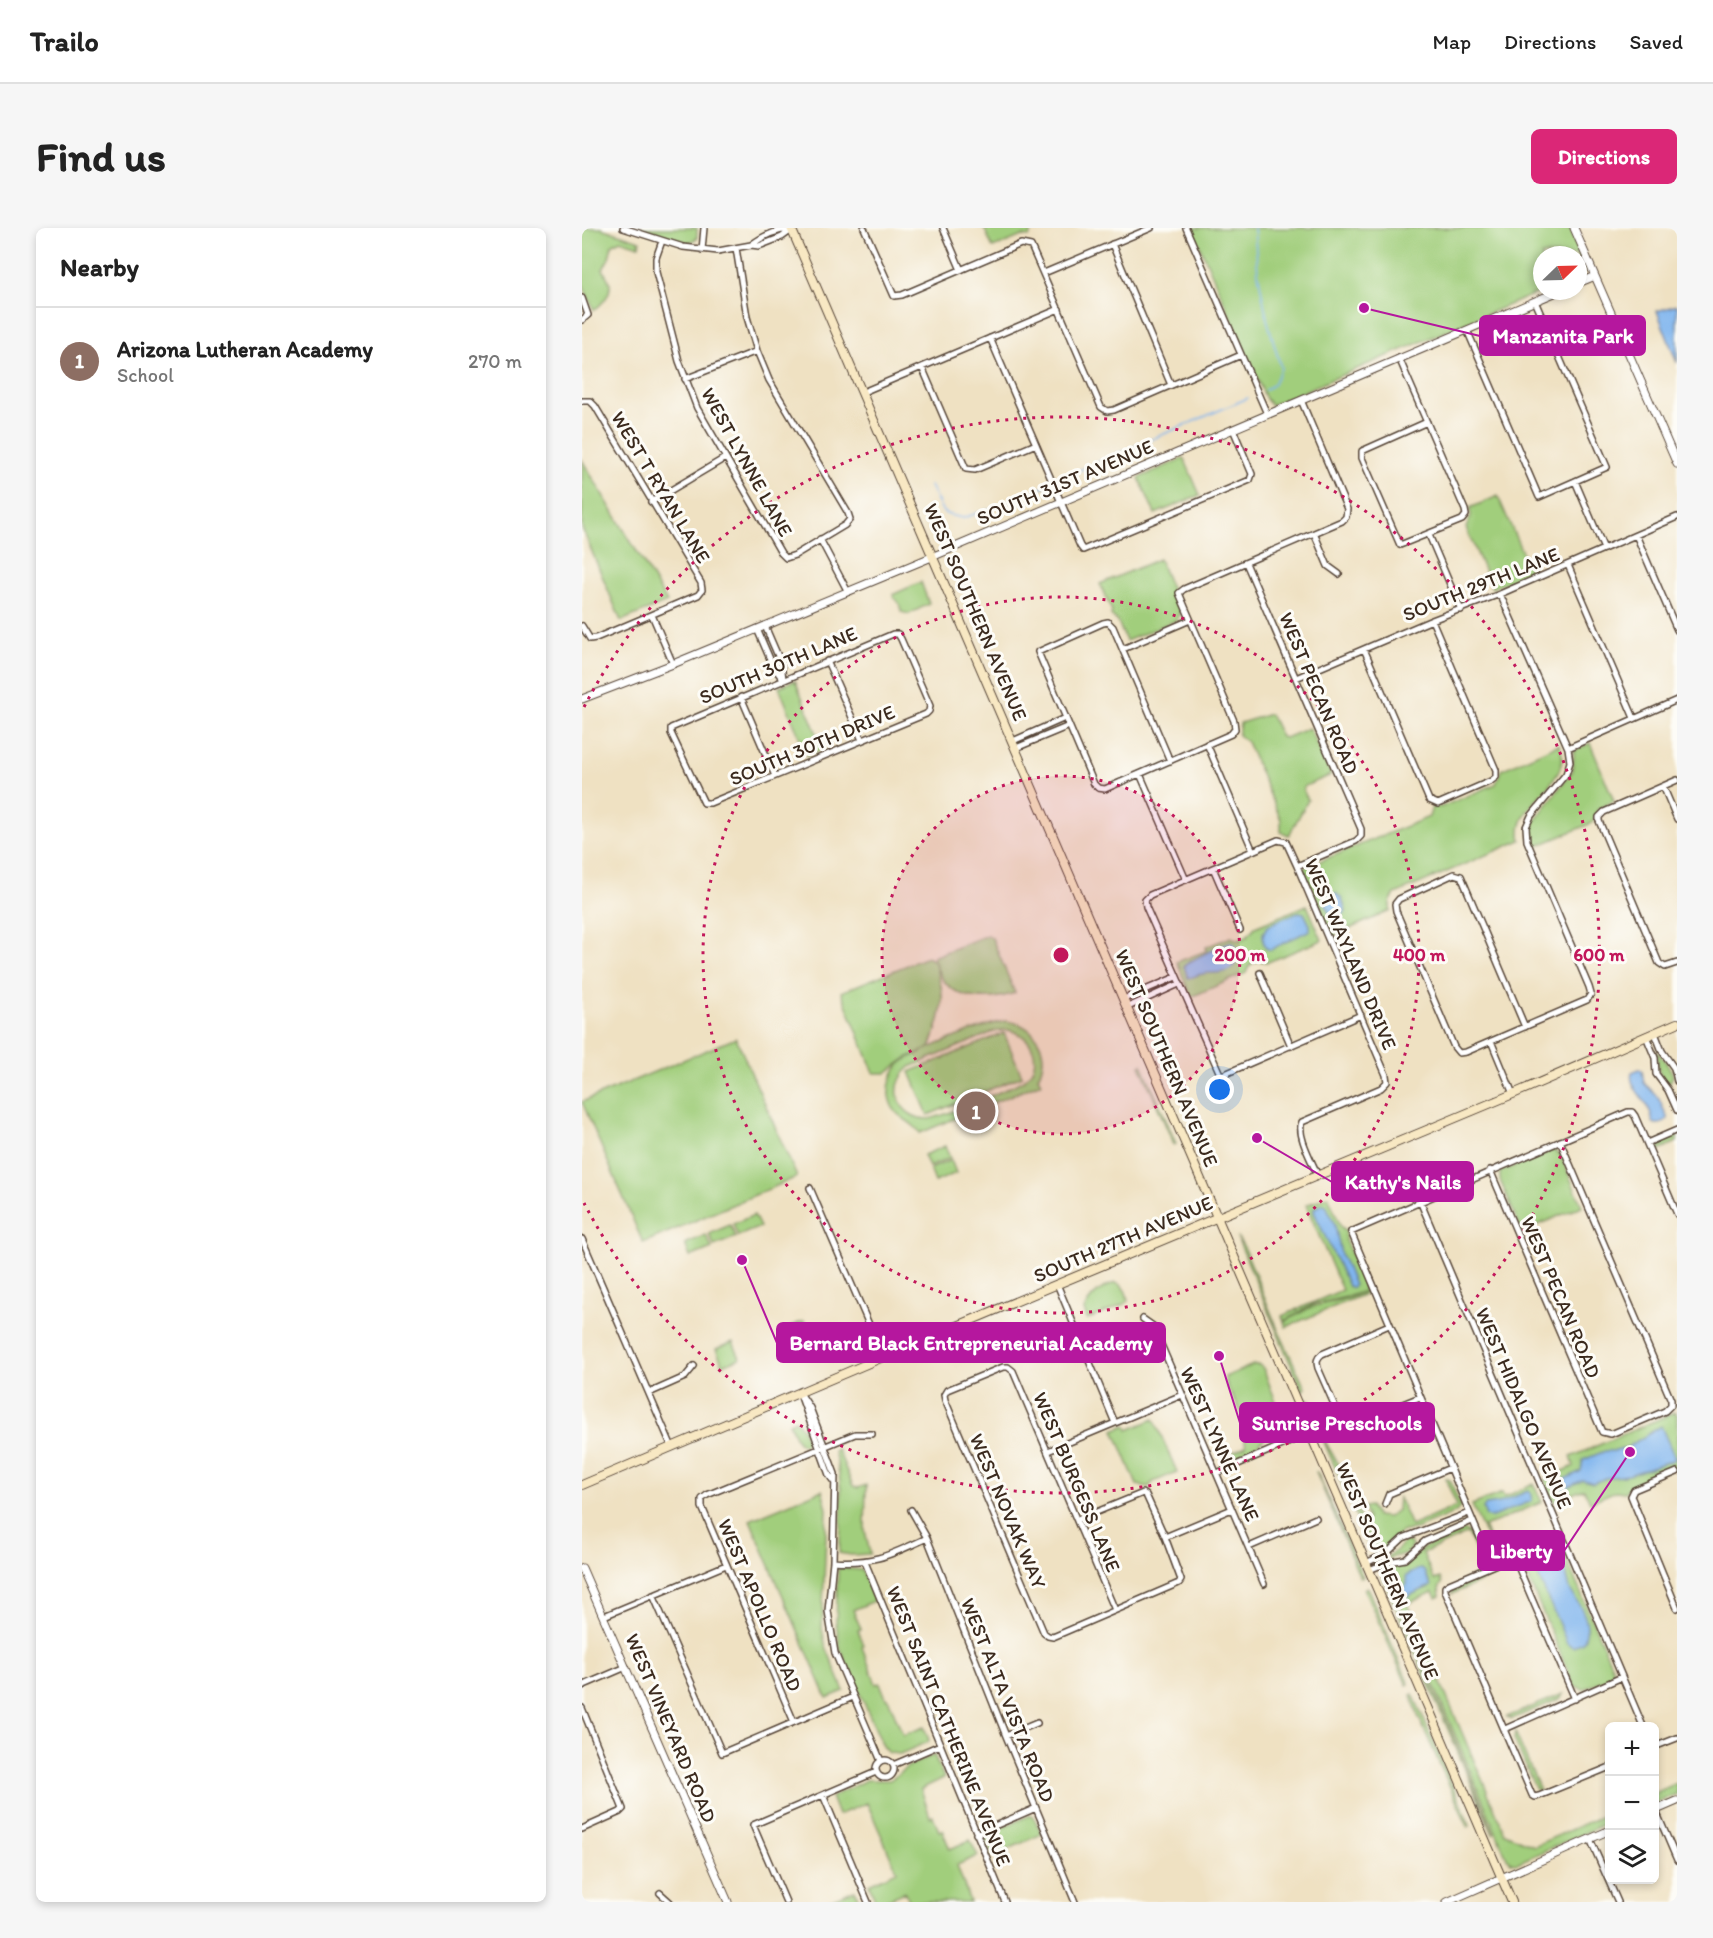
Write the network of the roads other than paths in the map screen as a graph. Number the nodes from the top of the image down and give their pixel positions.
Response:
1 (623, 228) edge
2 (704, 228) edge
3 (792, 228) edge
4 (864, 228) edge
5 (943, 228) edge
6 (1151, 228) edge
7 (1186, 228) edge
8 (1574, 228) edge
9 (662, 241) junction
10 (1112, 244) junction
11 (736, 248) junction
12 (702, 250) junction
13 (961, 270) junction
14 (1044, 273) junction
15 (1595, 276) junction
16 (1587, 279) edge
17 (582, 298) edge
18 (1535, 301) joint
19 (1059, 309) junction
20 (582, 320) edge
21 (1467, 330) junction
22 (990, 338) junction
23 (757, 351) junction
24 (1241, 355) junction
25 (1400, 358) junction
26 (922, 367) junction
27 (685, 379) junction
28 (1171, 385) junction
29 (863, 392) junction
30 (1301, 400) junction
31 (582, 402) edge
32 (1267, 414) junction
33 (1427, 422) junction
34 (1233, 429) junction
35 (1036, 444) junction
36 (725, 458) junction
37 (1677, 464) edge
38 (1575, 481) junction
39 (651, 502) junction
40 (1061, 502) junction
41 (1677, 517) edge
42 (1314, 533) junction
43 (1429, 535) junction
44 (1636, 535) junction
45 (820, 539) junction
46 (1604, 549) junction
47 (934, 556) junction
48 (1246, 563) junction
49 (1568, 565) junction
50 (1339, 574) dead end
51 (848, 592) junction
52 (1500, 594) junction
53 (1461, 610) junction
54 (652, 615) junction
55 (1190, 620) junction
56 (1432, 620) junction
57 (582, 626) edge
58 (765, 626) junction
59 (757, 629) junction
60 (1677, 630) edge
61 (1123, 649) junction
62 (1364, 649) junction
63 (777, 653) junction
64 (769, 656) junction
65 (827, 661) junction
66 (673, 664) junction
67 (1296, 678) junction
68 (783, 679) junction
69 (741, 697) junction
70 (582, 699) edge
71 (1677, 700) edge
72 (929, 711) joint
73 (1065, 718) junction
74 (1634, 718) junction
75 (1069, 726) junction
76 (862, 740) junction
77 (1015, 744) junction
78 (1207, 744) junction
79 (1568, 748) junction
80 (1170, 761) junction
81 (1140, 774) junction
82 (775, 776) junction
83 (1677, 780) edge
84 (1663, 786) junction
85 (704, 803) joint
86 (1677, 819) edge
87 (1253, 850) junction
88 (1297, 866) junction
89 (1213, 868) junction
90 (1186, 880) junction
91 (1240, 930) dead end
92 (1677, 963) edge
93 (1260, 973) dead end
94 (1176, 977) junction
95 (1179, 984) junction
96 (1126, 1003) junction
97 (1361, 1015) junction
98 (1677, 1023) edge
99 (1525, 1027) junction
100 (1654, 1033) junction
101 (1646, 1036) junction
102 (1491, 1041) junction
103 (1291, 1046) junction
104 (1677, 1081) edge
105 (1513, 1094) junction
106 (1677, 1110) edge
107 (1677, 1130) edge
108 (1560, 1141) junction
109 (1647, 1143) junction
110 (1491, 1170) junction
111 (1318, 1176) junction
112 (810, 1188) dead end
113 (1420, 1201) junction
114 (1677, 1214) edge
115 (1217, 1217) junction
116 (582, 1239) edge
117 (1057, 1284) junction
118 (1143, 1319) dead end
119 (1389, 1325) junction
120 (883, 1357) junction
121 (694, 1366) dead end
122 (1008, 1367) joint
123 (649, 1393) junction
124 (800, 1393) junction
125 (1182, 1395) junction
126 (1420, 1397) junction
127 (1115, 1423) junction
128 (1311, 1433) junction
129 (872, 1434) dead end
130 (672, 1447) junction
131 (823, 1447) junction
132 (1048, 1451) junction
133 (1450, 1468) junction
134 (1677, 1472) edge
135 (1216, 1473) junction
136 (582, 1485) edge
137 (1384, 1504) dead end
138 (1232, 1509) junction
139 (911, 1510) dead end
140 (1468, 1513) junction
141 (1316, 1518) dead end
142 (1077, 1520) junction
143 (1472, 1521) junction
144 (1563, 1536) junction
145 (1165, 1537) junction
146 (927, 1538) junction
147 (1249, 1547) junction
148 (1514, 1557) junction
149 (832, 1561) junction
150 (865, 1562) junction
151 (726, 1564) junction
152 (1491, 1566) junction
153 (1368, 1567) junction
154 (582, 1568) edge
155 (1264, 1584) dead end
156 (653, 1595) junction
157 (1677, 1608) edge
158 (1115, 1610) junction
159 (604, 1616) junction
160 (626, 1667) junction
161 (1622, 1677) junction
162 (582, 1686) edge
163 (854, 1697) junction
164 (1575, 1699) junction
165 (582, 1708) edge
166 (794, 1722) junction
167 (1641, 1722) edge
168 (1037, 1723) dead end
169 (1505, 1729) junction
170 (1006, 1736) junction
171 (1677, 1738) edge
172 (940, 1745) junction
173 (1659, 1746) edge
174 (881, 1761) junction
175 (893, 1765) junction
176 (1605, 1769) edge
177 (876, 1772) junction
178 (823, 1795) junction
179 (1677, 1801) edge
180 (1036, 1808) junction
181 (1659, 1809) edge
182 (1659, 1820) edge
183 (582, 1829) edge
184 (1605, 1832) edge
185 (976, 1834) junction
186 (1590, 1839) junction
187 (1677, 1860) edge
188 (1502, 1877) junction
189 (660, 1893) dead end
190 (670, 1902) edge
191 (728, 1902) edge
192 (786, 1902) edge
193 (868, 1902) edge
194 (1005, 1902) edge
195 (1075, 1902) edge
196 (1447, 1902) edge
197 (1512, 1902) edge
198 (1618, 1902) edge

1 - 9 street
2 - 12 street
3 - 11 street
3 - 29 main road, WEST SOUTHERN AVENUE
4 - 13 street
5 - 13 street
6 - 10 street
7 - 24 street
8 - 15 street
9 - 12 street
9 - 27 street, WEST LYNNE LANE
10 - 14 street
10 - 28 street
11 - 12 street
11 - 23 street
13 - 14 street
14 - 19 street
15 - 16 street
15 - 37 street
17 - 20 street
18 - 21 street, SOUTH 31ST AVENUE
18 - 38 street
19 - 22 street
19 - 28 street
21 - 25 street, SOUTH 31ST AVENUE
21 - 38 street
22 - 26 street
22 - 35 street
23 - 27 street
23 - 45 street
24 - 28 street
24 - 32 street
25 - 30 street, SOUTH 31ST AVENUE
25 - 33 street
26 - 29 street
26 - 35 street
27 - 36 street, WEST LYNNE LANE
29 - 47 main road, WEST SOUTHERN AVENUE
30 - 32 street, SOUTH 31ST AVENUE
30 - 42 street
31 - 39 street, WEST T RYAN LANE
32 - 34 street, SOUTH 31ST AVENUE
33 - 43 street
33 - 43 street
34 - 40 street, SOUTH 31ST AVENUE
34 - 40 street
35 - 40 street
36 - 39 street
36 - 45 street, WEST LYNNE LANE
38 - 46 street
39 - 54 street, WEST T RYAN LANE
40 - 47 street, SOUTH 31ST AVENUE
41 - 44 street, SOUTH 29TH LANE
42 - 48 street
42 - 50 street
43 - 53 street
44 - 46 street, SOUTH 29TH LANE
44 - 60 street
45 - 51 street
46 - 49 street, SOUTH 29TH LANE
47 - 51 street, SOUTH 31ST AVENUE
47 - 77 main road, WEST SOUTHERN AVENUE
48 - 55 street
48 - 67 street, WEST PECAN ROAD
49 - 52 street, SOUTH 29TH LANE
49 - 74 street
51 - 58 street, SOUTH 31ST AVENUE
52 - 53 street, SOUTH 29TH LANE
52 - 79 street
53 - 56 street, SOUTH 29TH LANE
54 - 57 street
54 - 66 street
55 - 61 street
55 - 78 street
56 - 62 street, SOUTH 29TH LANE
56 - 62 street
58 - 59 street, SOUTH 31ST AVENUE
58 - 63 street
59 - 64 street
59 - 66 street, SOUTH 31ST AVENUE
61 - 73 street
61 - 80 street
62 - 67 street, SOUTH 29TH LANE
63 - 64 street
63 - 68 street
64 - 68 street
65 - 68 street, SOUTH 30TH LANE
65 - 72 street, SOUTH 30TH LANE
65 - 76 street
66 - 70 street, SOUTH 31ST AVENUE
67 - 88 street, WEST PECAN ROAD
68 - 69 street, SOUTH 30TH LANE
69 - 82 street
69 - 85 street, SOUTH 30TH LANE
71 - 74 street
72 - 76 street, SOUTH 30TH DRIVE
73 - 75 street
73 - 77 street
74 - 79 street
75 - 77 street
75 - 81 street
76 - 82 street, SOUTH 30TH DRIVE
77 - 96 main road, WEST SOUTHERN AVENUE
78 - 80 street
78 - 87 street
79 - 99 street
80 - 81 street
81 - 90 street
82 - 85 street, SOUTH 30TH DRIVE
83 - 84 street
84 - 86 street
84 - 92 street
87 - 88 street, WEST WAYLAND DRIVE
87 - 89 street
88 - 97 street, WEST WAYLAND DRIVE
89 - 90 street
89 - 91 street
90 - 94 street
93 - 103 street
94 - 95 street
94 - 96 street
95 - 96 street
95 - 103 street
96 - 115 main road, WEST SOUTHERN AVENUE
97 - 103 street
97 - 111 street, WEST WAYLAND DRIVE
98 - 100 main road, SOUTH 27TH AVENUE
99 - 102 street
99 - 102 street
100 - 101 main road, SOUTH 27TH AVENUE
100 - 104 street
101 - 105 main road, SOUTH 27TH AVENUE
101 - 106 street
102 - 105 street
105 - 111 main road, SOUTH 27TH AVENUE
107 - 109 street
108 - 109 street
108 - 110 street
108 - 110 street, WEST PECAN ROAD
109 - 114 street
110 - 113 street
111 - 115 main road, SOUTH 27TH AVENUE
112 - 120 street
113 - 119 street
113 - 144 street, WEST HIDALGO AVENUE
115 - 117 main road, SOUTH 27TH AVENUE
115 - 128 main road, WEST SOUTHERN AVENUE
116 - 123 street
117 - 120 main road, SOUTH 27TH AVENUE
117 - 127 street
118 - 125 street, WEST LYNNE LANE
119 - 126 street
119 - 126 street
120 - 124 main road, SOUTH 27TH AVENUE
121 - 123 street
122 - 132 street, WEST BURGESS LANE
122 - 158 street, WEST NOVAK WAY
123 - 130 street
124 - 130 main road, SOUTH 27TH AVENUE
124 - 131 street
125 - 127 street
125 - 135 street, WEST LYNNE LANE
126 - 133 street
127 - 132 street
128 - 135 street
128 - 153 main road, WEST SOUTHERN AVENUE
129 - 131 street
130 - 136 main road, SOUTH 27TH AVENUE
131 - 149 street
131 - 151 street, WEST APOLLO ROAD
132 - 142 street, WEST BURGESS LANE
133 - 137 street
133 - 140 street
134 - 157 street
135 - 138 street, WEST LYNNE LANE
138 - 145 street
138 - 147 street, WEST LYNNE LANE
139 - 146 street, WEST ALTA VISTA ROAD
140 - 143 street
140 - 153 street
141 - 147 street
142 - 145 street
142 - 158 street, WEST BURGESS LANE
143 - 152 street
143 - 153 street
144 - 148 street
144 - 161 street, WEST HIDALGO AVENUE
145 - 158 street
146 - 150 street
146 - 170 street, WEST ALTA VISTA ROAD
147 - 155 street, WEST LYNNE LANE
148 - 152 street
148 - 164 street
149 - 150 street
149 - 163 street
150 - 172 street, WEST SAINT CATHERINE AVENUE
151 - 156 street
151 - 166 street, WEST APOLLO ROAD
152 - 169 street
153 - 188 main road, WEST SOUTHERN AVENUE
154 - 159 street, WEST VINEYARD ROAD
156 - 159 street
156 - 166 street
159 - 160 street, WEST VINEYARD ROAD
160 - 162 street
160 - 191 street, WEST VINEYARD ROAD
161 - 164 street
161 - 167 street, WEST HIDALGO AVENUE
163 - 166 street
163 - 174 street
164 - 169 street
165 - 183 street
168 - 170 street
169 - 176 street
170 - 180 street, WEST ALTA VISTA ROAD
171 - 173 street
172 - 175 street
172 - 185 street, WEST SAINT CATHERINE AVENUE
174 - 175 street
174 - 177 street
175 - 177 street
177 - 178 street
178 - 192 street
178 - 193 street
179 - 181 street
180 - 185 street
180 - 195 street, WEST ALTA VISTA ROAD
182 - 187 street
184 - 186 street
185 - 194 street, WEST SAINT CATHERINE AVENUE
186 - 188 street
186 - 198 street
188 - 196 street
188 - 197 main road, WEST SOUTHERN AVENUE
189 - 190 street

